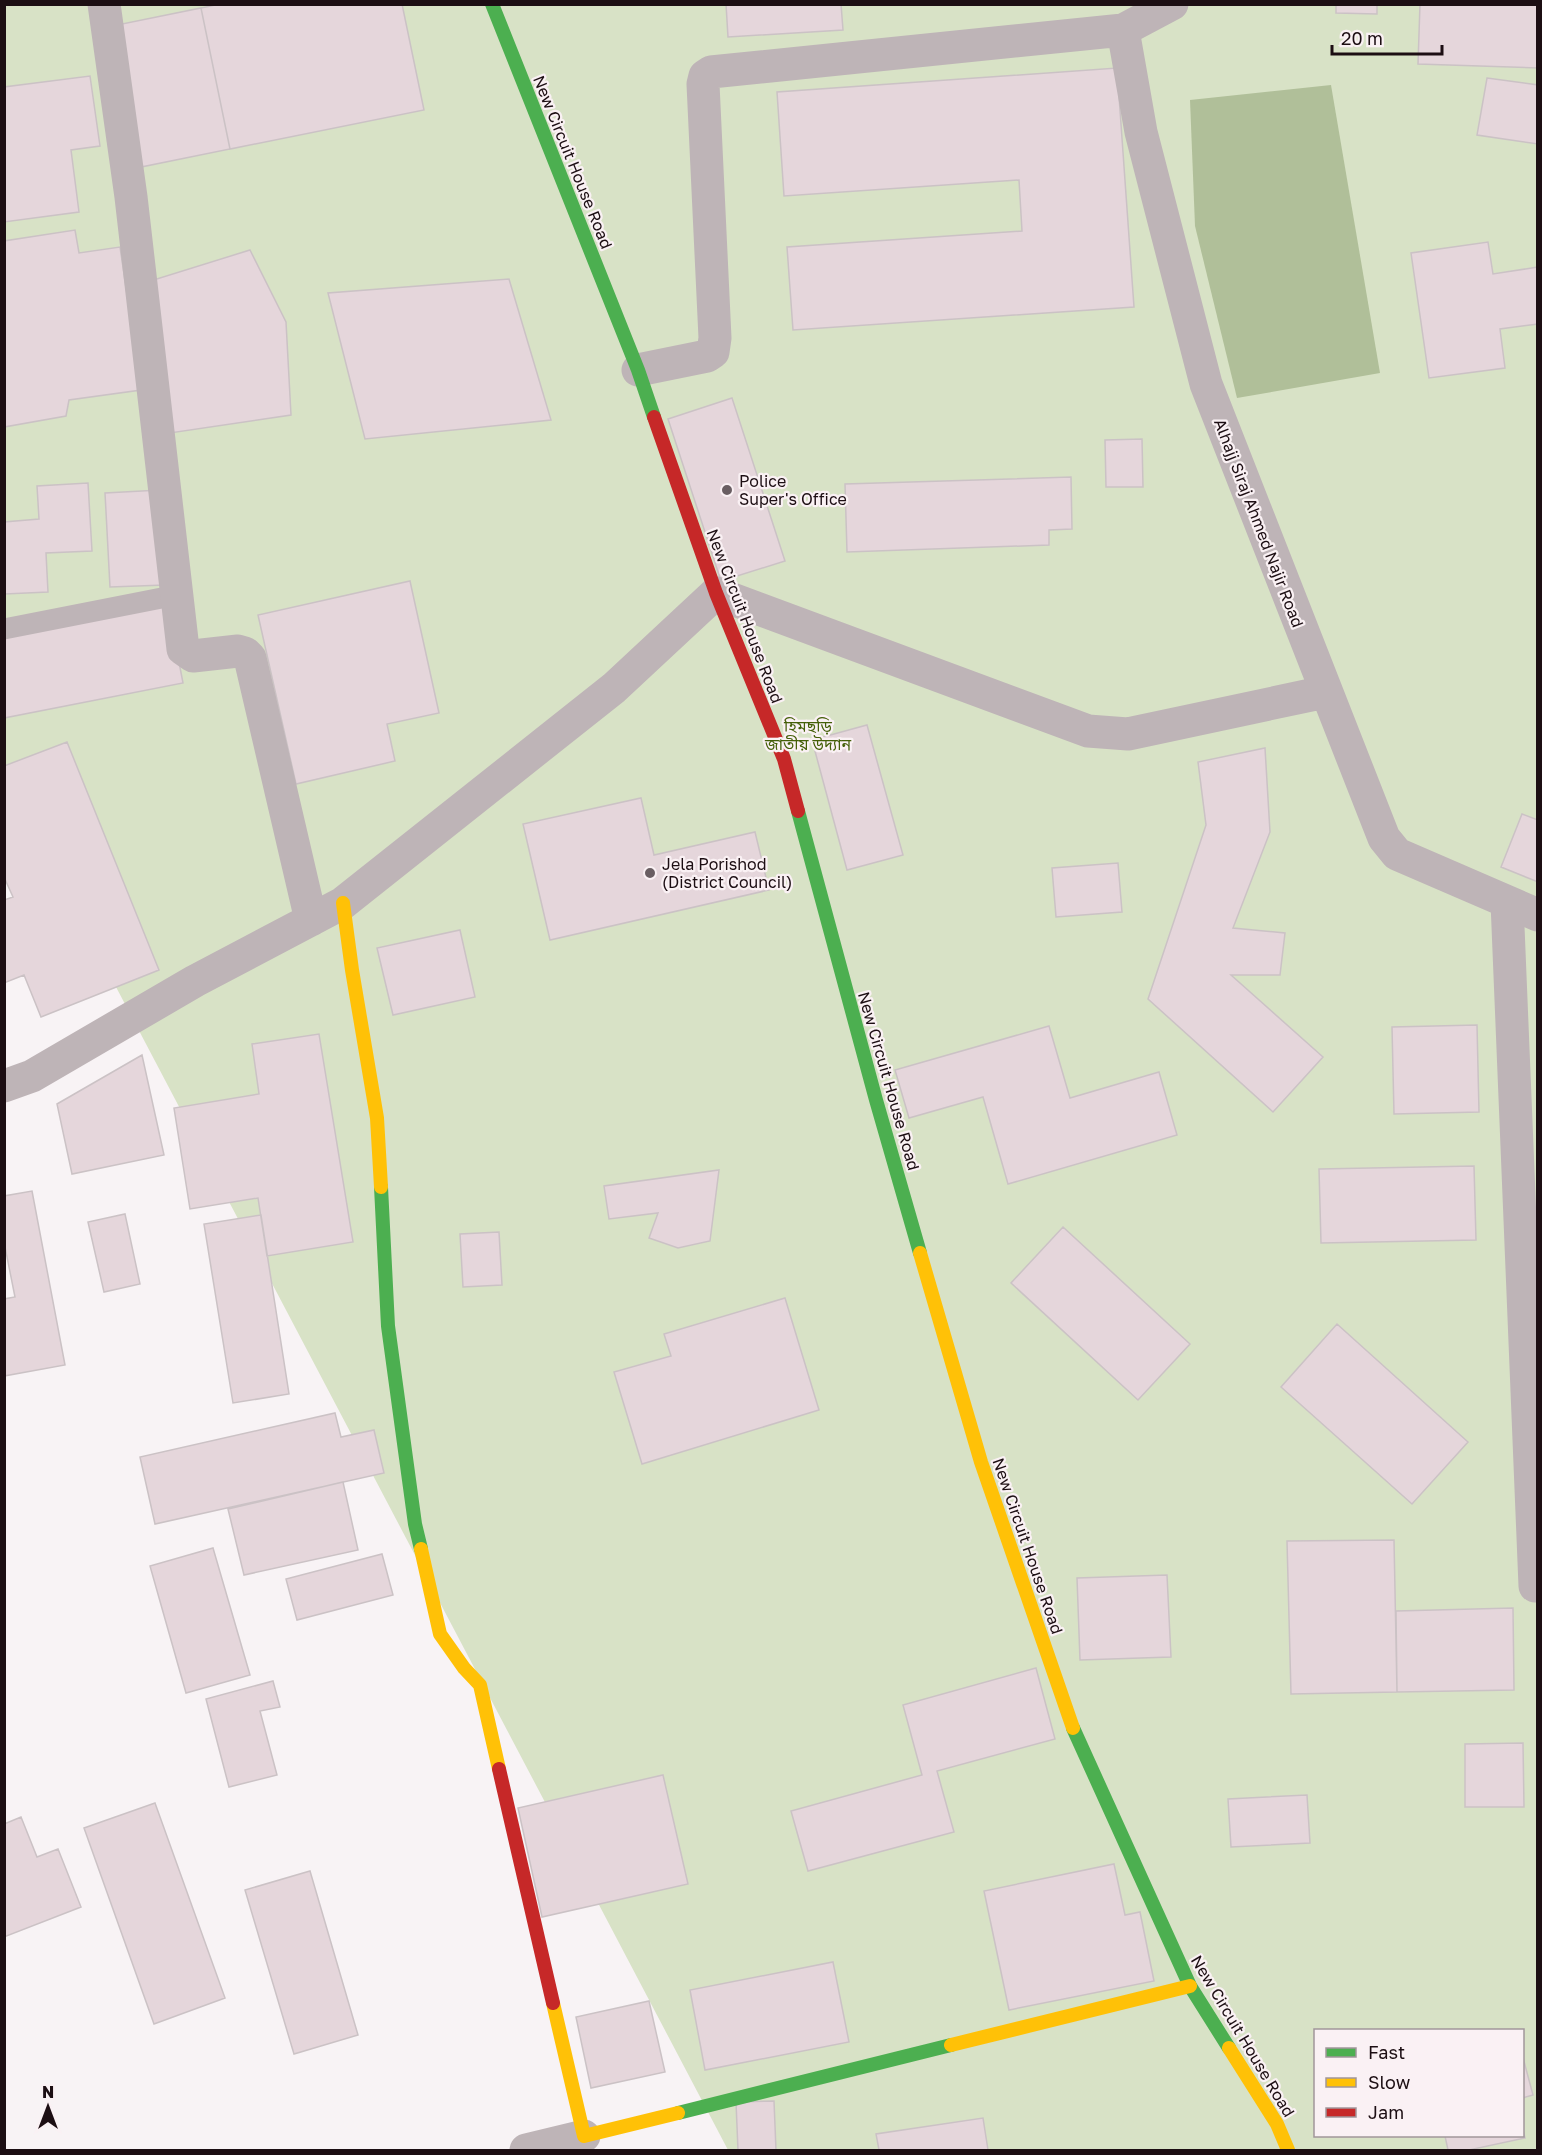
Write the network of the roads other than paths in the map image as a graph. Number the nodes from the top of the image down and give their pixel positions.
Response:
1 (104, 4) edge
2 (492, 4) edge
3 (1172, 4) edge
4 (1123, 30) junction
5 (638, 370) junction
6 (716, 593) junction
7 (177, 595) junction
8 (4, 629) edge
9 (1325, 692) junction
10 (1507, 902) junction
11 (342, 903) junction
12 (1538, 915) edge
13 (311, 920) junction
14 (4, 1086) edge
15 (1535, 1586) dead end
16 (1190, 1986) junction
17 (584, 2136) junction
18 (526, 2151) edge
19 (1288, 2151) edge

1 - 7 street
2 - 5 street, New Circuit House Road
3 - 4 street
4 - 5 street
4 - 9 street, Alhajj Siraj Ahmed Najir Road
5 - 6 street, New Circuit House Road
6 - 9 street
6 - 11 street
6 - 16 street, New Circuit House Road
7 - 8 lane
7 - 13 street
9 - 10 street, Alhajj Siraj Ahmed Najir Road
10 - 12 street, Alhajj Siraj Ahmed Najir Road
10 - 15 street
11 - 13 street
11 - 17 street
13 - 14 street
16 - 17 street
16 - 19 street, New Circuit House Road
17 - 18 street

